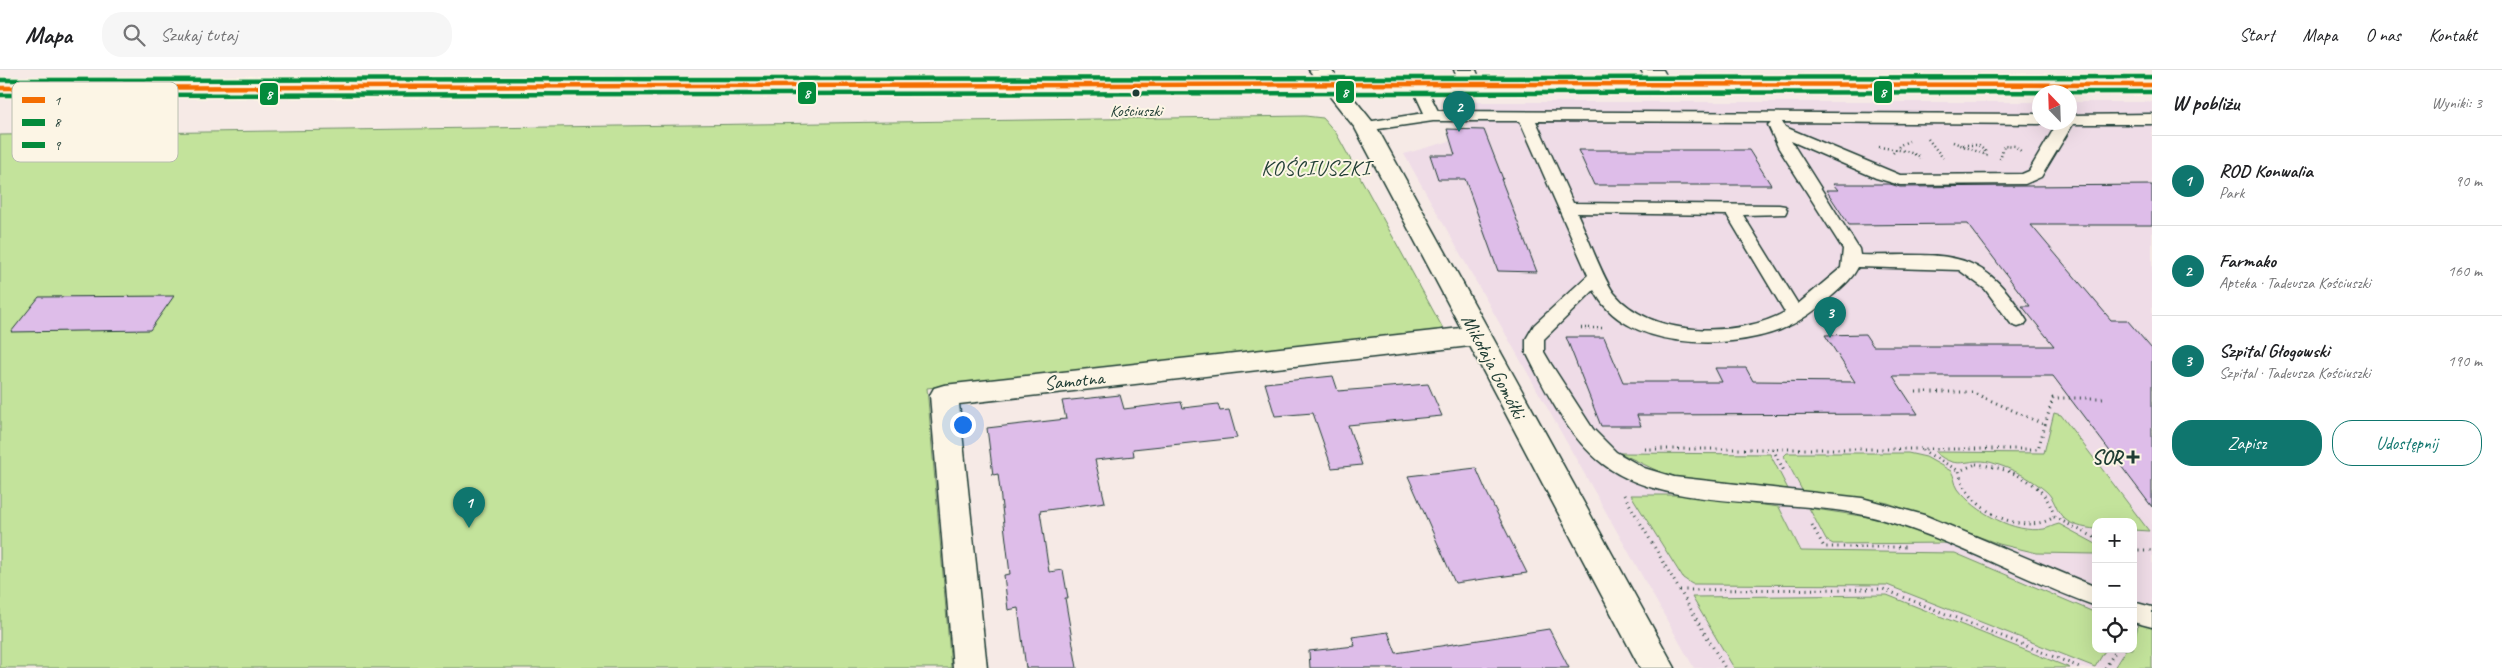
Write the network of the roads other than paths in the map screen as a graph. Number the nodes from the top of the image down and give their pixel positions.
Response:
1 (1327, 77) edge
2 (1468, 77) edge
3 (1656, 77) edge
4 (1418, 84) junction
5 (2152, 85) edge
6 (178, 87) edge
7 (1433, 116) junction
8 (1526, 116) junction
9 (2032, 119) edge
10 (2077, 119) edge
11 (2152, 119) edge
12 (1775, 124) junction
13 (1365, 126) junction
14 (2061, 130) edge
15 (1568, 208) junction
16 (1732, 210) junction
17 (1779, 210) dead end
18 (1853, 261) junction
19 (1597, 277) junction
20 (1795, 313) junction
21 (2018, 321) dead end
22 (1477, 336) junction
23 (2092, 595) edge
24 (2137, 613) edge
25 (2152, 617) edge
26 (970, 668) edge
27 (1658, 668) edge

1 - 4 street
1 - 6 street
1 - 13 street, Mikołaja Gomółki
2 - 3 street
2 - 4 street
3 - 5 street
4 - 7 lane
7 - 8 lane
7 - 13 lane
8 - 12 lane
8 - 15 lane
9 - 12 lane
10 - 11 lane
12 - 14 lane
12 - 18 lane
13 - 22 street, Mikołaja Gomółki
15 - 16 lane
15 - 19 lane
16 - 17 lane
16 - 20 lane
18 - 20 lane
18 - 21 lane
19 - 20 lane
19 - 23 lane
22 - 26 street, Samotna
22 - 27 street, Mikołaja Gomółki
24 - 25 lane

